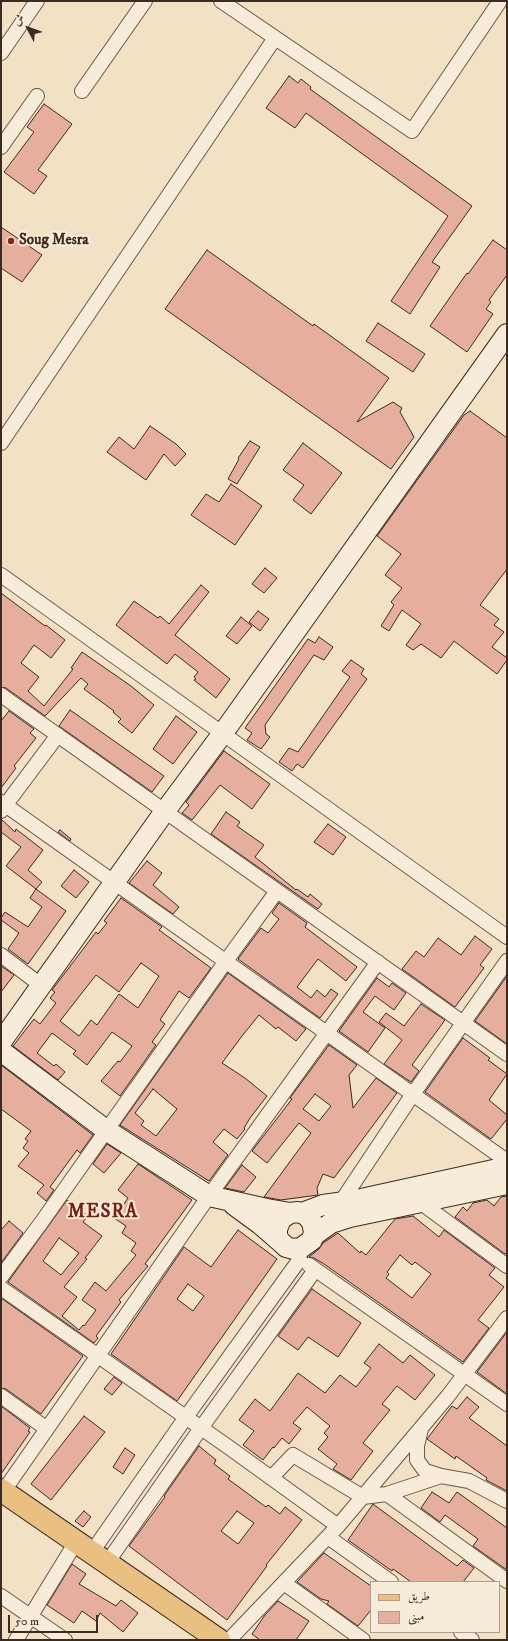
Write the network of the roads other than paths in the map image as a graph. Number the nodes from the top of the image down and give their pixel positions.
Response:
1 (36, 1) edge
2 (146, 1) edge
3 (221, 1) edge
4 (500, 1) edge
5 (276, 38) junction
6 (1, 53) edge
7 (82, 92) dead end
8 (37, 96) dead end
9 (1, 147) edge
10 (507, 334) edge
11 (1, 443) edge
12 (2, 576) edge
13 (1, 695) edge
14 (223, 733) junction
15 (58, 735) junction
16 (2, 806) edge
17 (165, 812) junction
18 (115, 883) junction
19 (277, 891) junction
20 (507, 936) edge
21 (1, 956) edge
22 (226, 961) junction
23 (507, 961) edge
24 (378, 962) junction
25 (42, 986) junction
26 (463, 1023) junction
27 (328, 1033) junction
28 (1, 1042) edge
29 (1, 1051) edge
30 (507, 1054) edge
31 (413, 1094) junction
32 (106, 1130) junction
33 (505, 1159) edge
34 (507, 1184) edge
35 (218, 1198) junction
36 (420, 1202) junction
37 (340, 1203) junction
38 (296, 1213) junction
39 (331, 1223) junction
40 (314, 1236) junction
41 (293, 1251) junction
42 (507, 1266) edge
43 (315, 1270) junction
44 (1, 1277) edge
45 (1, 1288) edge
46 (507, 1318) edge
47 (98, 1356) junction
48 (465, 1374) junction
49 (1, 1396) edge
50 (507, 1404) edge
51 (186, 1417) junction
52 (422, 1426) junction
53 (201, 1428) junction
54 (47, 1429) junction
55 (441, 1476) junction
56 (271, 1478) junction
57 (2, 1491) edge
58 (387, 1494) junction
59 (363, 1497) junction
60 (507, 1501) edge
61 (333, 1532) junction
62 (91, 1552) junction
63 (390, 1581) edge
64 (507, 1581) edge
65 (284, 1583) junction
66 (1, 1596) edge
67 (30, 1617) junction
68 (462, 1633) edge
69 (16, 1640) edge
70 (65, 1640) edge
71 (219, 1640) edge
72 (229, 1640) edge
73 (363, 1640) edge
74 (472, 1640) edge

1 - 6 street
2 - 7 street
3 - 5 street
4 - 5 street
5 - 11 street
8 - 9 street
10 - 14 main road
12 - 14 street
13 - 15 street
14 - 17 main road
14 - 20 street
15 - 16 street
15 - 17 street
16 - 18 street
17 - 18 main road
17 - 19 street
18 - 22 street
18 - 25 main road
19 - 22 street
19 - 24 street
21 - 25 street
22 - 27 street
22 - 32 street
23 - 26 street
24 - 26 street
24 - 27 street
25 - 28 main road
26 - 30 street
26 - 31 street
27 - 31 street
27 - 35 street
29 - 32 main road
31 - 33 street
31 - 37 street
32 - 35 main road
32 - 44 street
33 - 37 main road
34 - 36 main road
35 - 38 main road
35 - 41 main road
35 - 47 street
36 - 39 main road
36 - 42 street
37 - 38 main road
37 - 39 street
38 - 40 main road
38 - 41 main road
39 - 40 main road
40 - 41 main road
41 - 43 street
41 - 51 street
43 - 48 street
43 - 53 street
45 - 47 street
46 - 48 street
47 - 51 street
47 - 54 street
48 - 50 street
48 - 52 street
49 - 54 street
51 - 53 street
51 - 62 street
52 - 55 street
52 - 59 street
53 - 56 street
53 - 62 street
54 - 57 street
55 - 58 street
55 - 60 street
56 - 59 street
56 - 61 street
57 - 62 main road
58 - 59 street
58 - 64 street
59 - 61 street
61 - 63 street
61 - 65 street
62 - 67 street
62 - 71 main road
65 - 72 street
65 - 73 street
66 - 67 street
67 - 69 street
67 - 70 street
68 - 74 street

